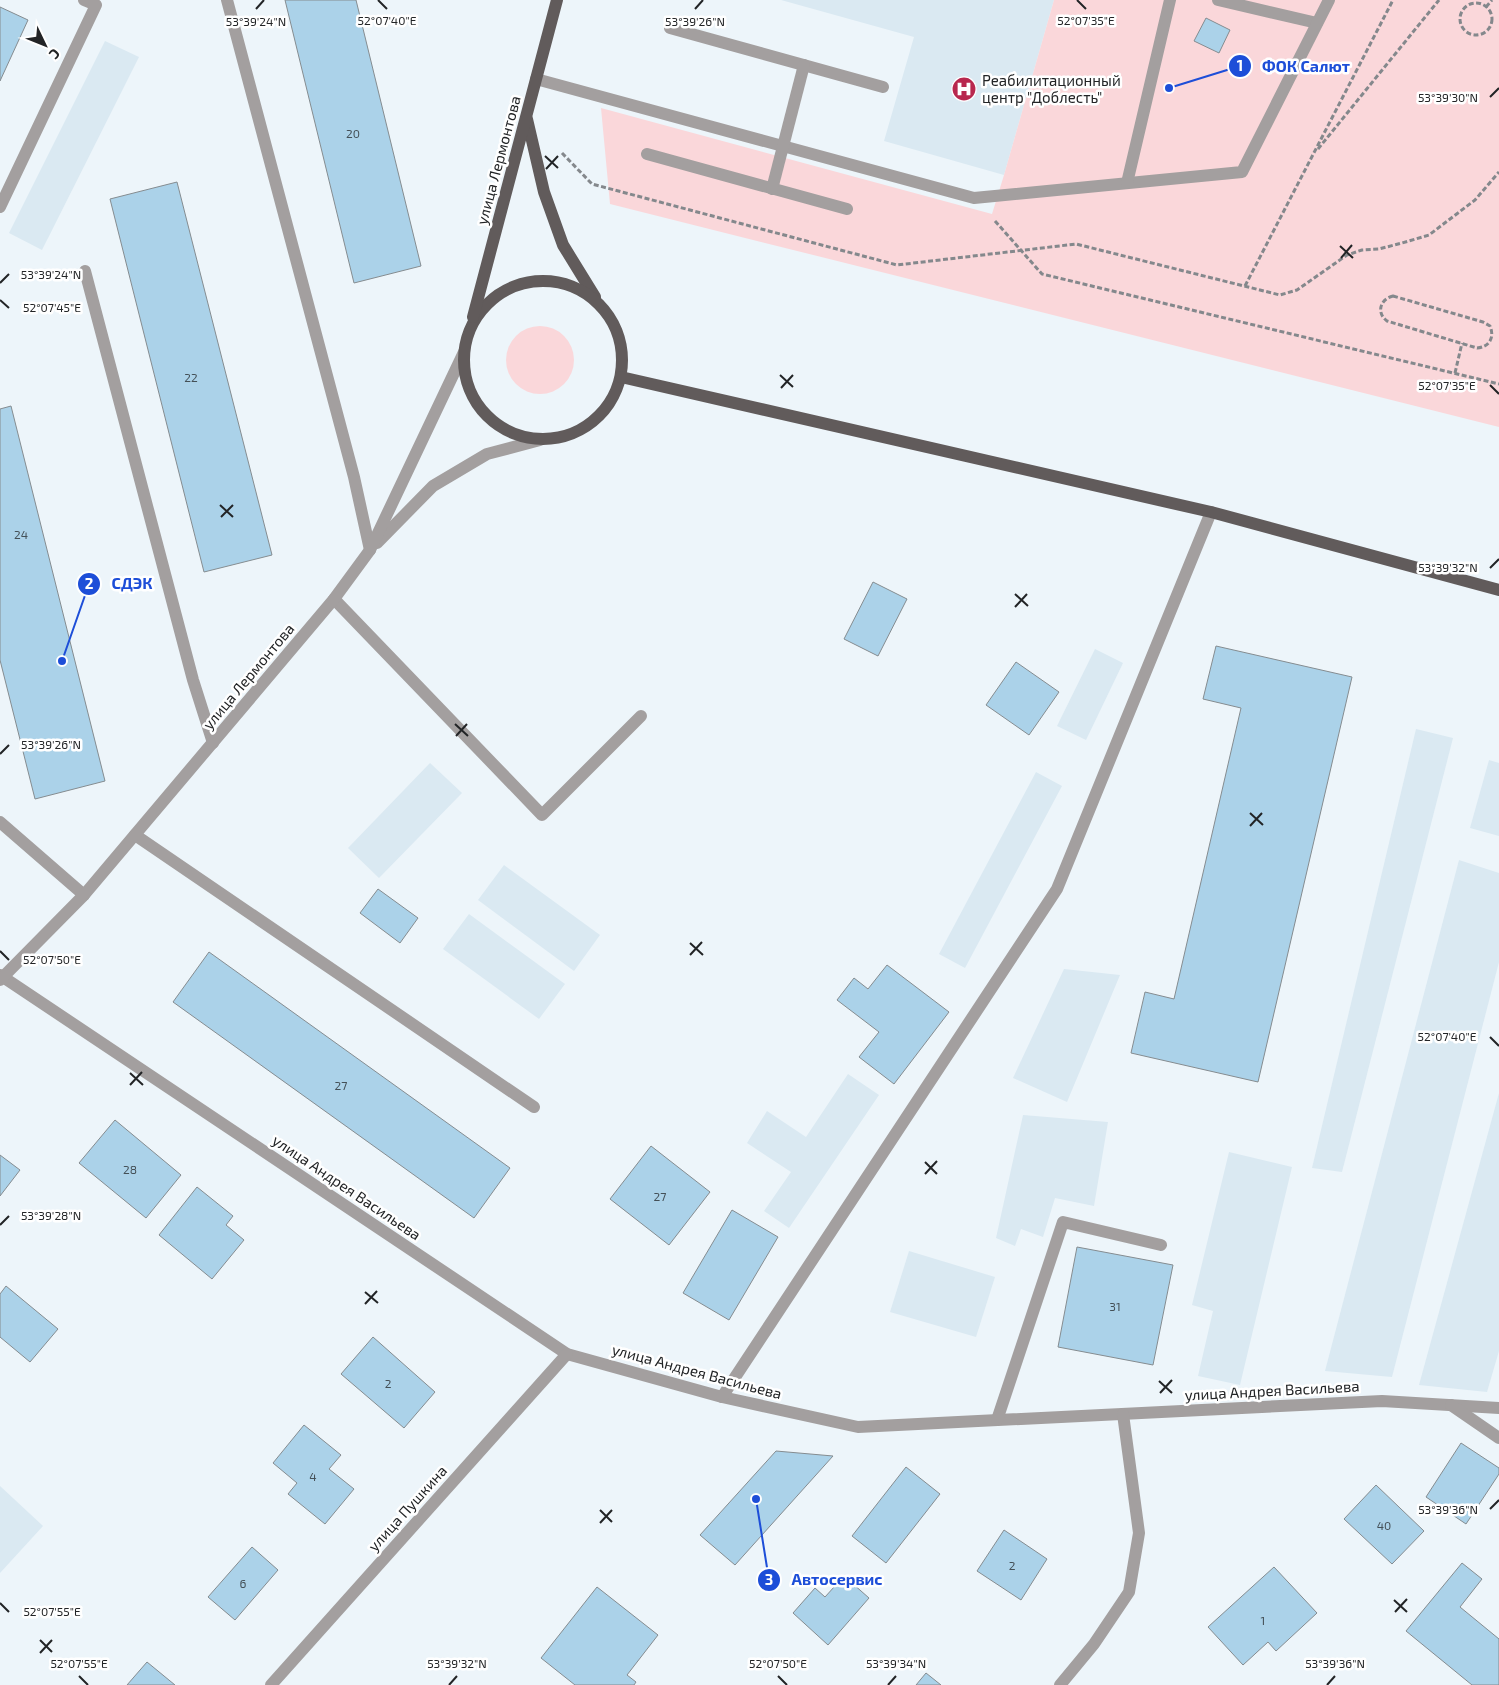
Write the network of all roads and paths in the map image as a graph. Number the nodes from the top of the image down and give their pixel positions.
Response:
1 (84, 0) edge
2 (227, 0) edge
3 (557, 0) edge
4 (1170, 0) edge
5 (1218, 0) edge
6 (1329, 0) edge
7 (1393, 0) edge
8 (1439, 0) edge
9 (1492, 0) edge
10 (1486, 7) junction
11 (1317, 22) junction
12 (670, 28) dead end
13 (804, 65) junction
14 (536, 79) junction
15 (883, 87) dead end
16 (526, 117) junction
17 (784, 146) junction
18 (559, 150) dead end
19 (647, 154) dead end
20 (1313, 155) junction
21 (1499, 172) edge
22 (1127, 183) junction
23 (772, 189) junction
24 (974, 198) junction
25 (0, 207) edge
26 (847, 209) dead end
27 (1021, 251) junction
28 (85, 271) dead end
29 (1245, 286) junction
30 (598, 302) junction
31 (470, 329) junction
32 (1462, 343) junction
33 (464, 352) junction
34 (1455, 373) junction
35 (621, 377) junction
36 (1499, 384) edge
37 (540, 440) junction
38 (1211, 512) junction
39 (370, 550) junction
40 (1499, 590) edge
41 (334, 599) junction
42 (641, 716) dead end
43 (213, 743) junction
44 (0, 822) edge
45 (135, 835) junction
46 (84, 895) junction
47 (1, 978) edge
48 (534, 1107) dead end
49 (1161, 1245) dead end
50 (568, 1354) junction
51 (722, 1397) junction
52 (1451, 1405) junction
53 (1499, 1408) edge
54 (1123, 1414) junction
55 (997, 1420) junction
56 (1499, 1438) edge
57 (271, 1685) edge
58 (1060, 1685) edge

1 - 25 street
2 - 39 street
3 - 14 main road, улица Лермонтова
4 - 22 street
5 - 11 street
6 - 11 street
7 - 20 path
8 - 20 path
9 - 10 path
10 - 10 path
11 - 22 street
12 - 13 street
13 - 15 street
13 - 17 street
14 - 16 main road, улица Лермонтова
14 - 17 street
16 - 30 main road
16 - 31 main road, улица Лермонтова
17 - 23 street
17 - 24 street
18 - 27 path
19 - 23 street
20 - 29 path
21 - 29 path
22 - 24 street
23 - 26 street
24 - 27 path
27 - 29 path
27 - 34 path
28 - 43 street
30 - 31 main road
30 - 35 main road
31 - 33 main road
32 - 32 path
32 - 34 path
33 - 37 main road
33 - 39 street, улица Лермонтова
34 - 36 path
35 - 37 main road
35 - 38 main road
37 - 39 street
38 - 40 main road
38 - 51 street
39 - 41 street, улица Лермонтова
41 - 42 street
41 - 43 street, улица Лермонтова
43 - 45 street, улица Лермонтова
44 - 46 street
45 - 46 street, улица Лермонтова
45 - 48 street
46 - 47 street, улица Лермонтова
47 - 50 street, улица Андрея Васильева
49 - 55 street
50 - 51 street, улица Андрея Васильева
50 - 57 street, улица Пушкина
51 - 55 street, улица Андрея Васильева
52 - 53 street, улица Андрея Васильева
52 - 54 street, улица Андрея Васильева
52 - 56 street
54 - 55 street, улица Андрея Васильева
54 - 58 street

